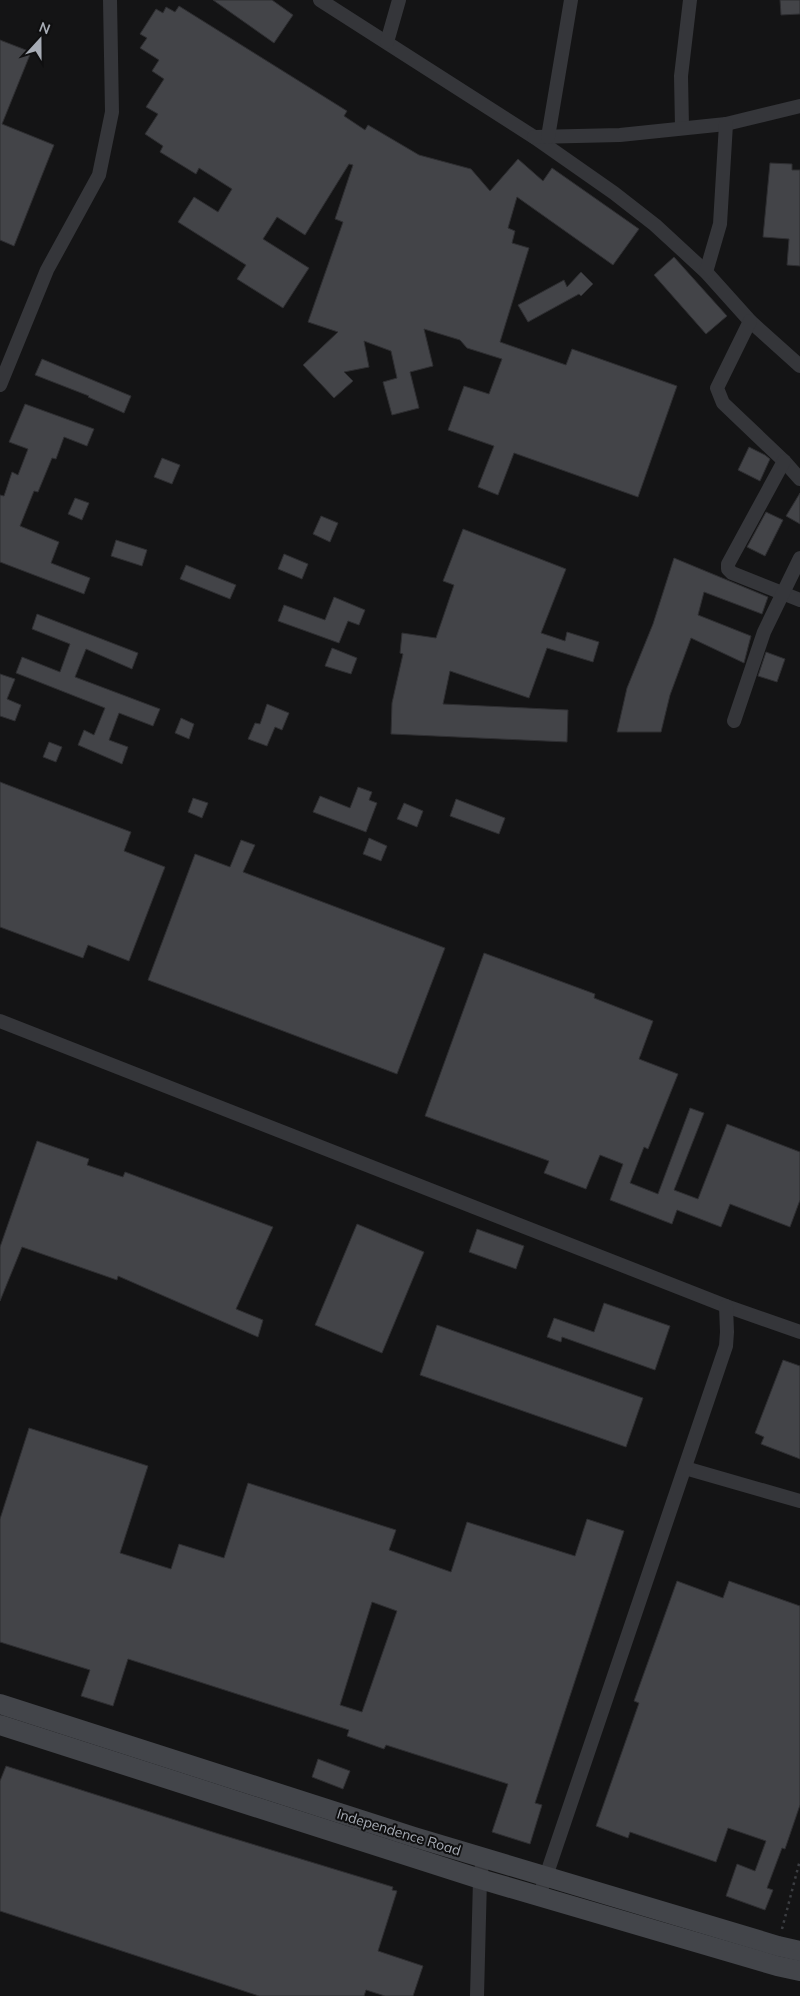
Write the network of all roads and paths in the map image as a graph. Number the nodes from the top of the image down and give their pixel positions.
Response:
1 (110, 0) edge
2 (320, 0) edge
3 (399, 0) edge
4 (571, 0) edge
5 (690, 0) edge
6 (387, 42) junction
7 (800, 106) edge
8 (726, 124) junction
9 (682, 127) junction
10 (534, 137) junction
11 (548, 137) junction
12 (706, 272) junction
13 (750, 320) junction
14 (800, 366) edge
15 (0, 386) edge
16 (784, 461) junction
17 (800, 479) edge
18 (800, 558) edge
19 (782, 592) junction
20 (800, 600) edge
21 (734, 721) dead end
22 (0, 1021) edge
23 (726, 1306) junction
24 (800, 1332) edge
25 (685, 1468) junction
26 (800, 1501) edge
27 (0, 1704) edge
28 (0, 1725) edge
29 (483, 1858) junction
30 (800, 1860) edge
31 (480, 1879) junction
32 (542, 1887) junction
33 (778, 1946) junction
34 (800, 1951) edge
35 (800, 1971) edge
36 (477, 1996) edge

1 - 15 street
2 - 6 street
3 - 6 street
4 - 11 street
5 - 9 street
6 - 10 street
7 - 8 street
8 - 9 street
8 - 12 street
9 - 11 street
10 - 11 street
10 - 12 street
12 - 13 street
13 - 14 street
13 - 16 street
16 - 17 street
16 - 19 street
18 - 19 street
19 - 20 street
19 - 21 street
22 - 23 street
23 - 24 street
23 - 25 street
25 - 26 street
25 - 32 street
27 - 29 main road, Independence Road
28 - 31 main road, Independence Road
29 - 31 street
29 - 32 main road, Independence Road
30 - 33 path
31 - 32 main road, Independence Road
31 - 36 street
32 - 33 main road, Independence Road
32 - 35 main road, Independence Road
33 - 34 main road, Independence Road

